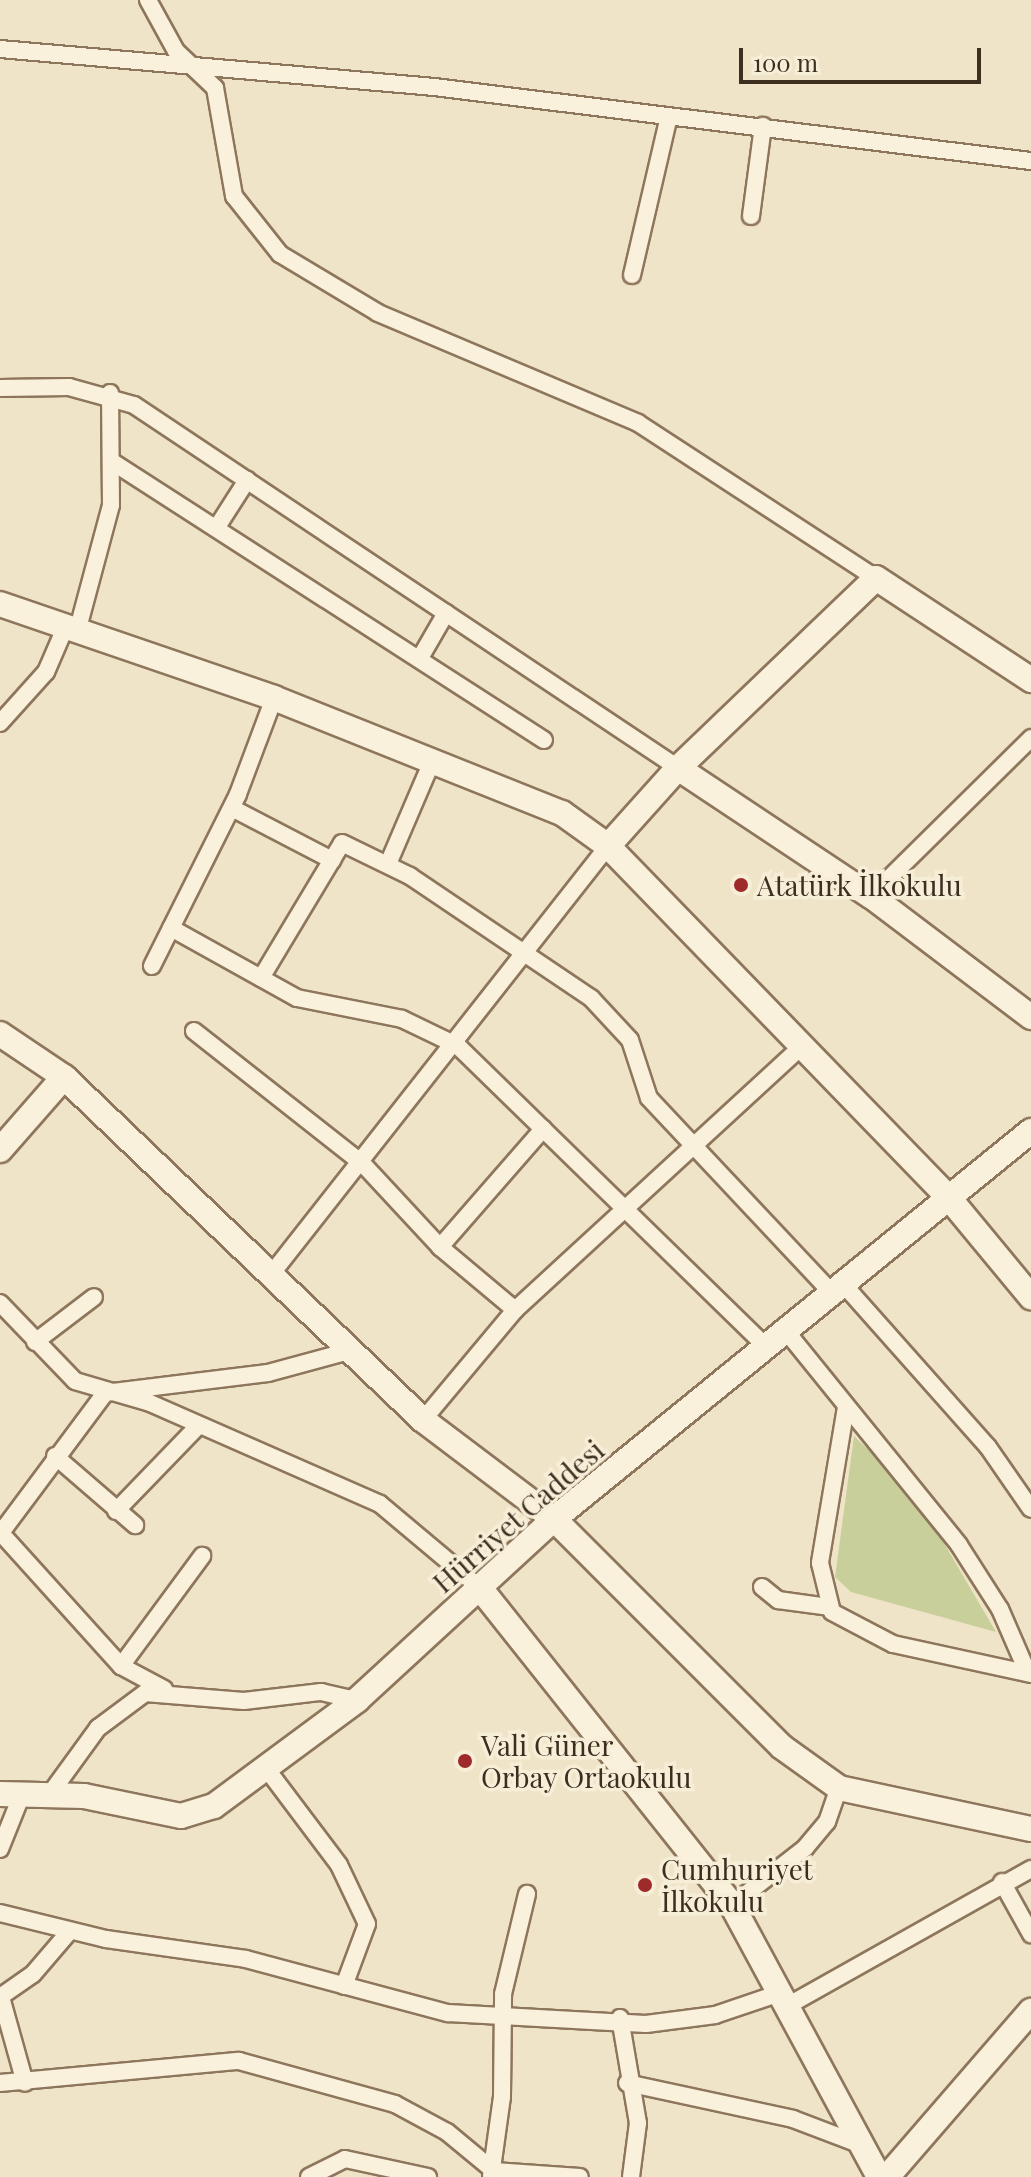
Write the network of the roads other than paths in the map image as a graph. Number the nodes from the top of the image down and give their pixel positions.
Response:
1 (148, 0) edge
2 (0, 49) edge
3 (204, 72) junction
4 (669, 116) junction
5 (763, 126) junction
6 (1031, 161) edge
7 (751, 216) dead end
8 (632, 275) dead end
9 (0, 388) edge
10 (110, 393) junction
11 (111, 461) junction
12 (247, 480) junction
13 (217, 527) junction
14 (876, 578) junction
15 (0, 604) edge
16 (446, 613) junction
17 (71, 630) junction
18 (420, 658) junction
19 (1031, 680) edge
20 (274, 698) junction
21 (7, 709) edge
22 (0, 723) edge
23 (1031, 738) edge
24 (544, 740) dead end
25 (433, 759) junction
26 (678, 768) junction
27 (232, 808) junction
28 (608, 846) junction
29 (332, 860) junction
30 (388, 864) junction
31 (871, 896) junction
32 (171, 928) junction
33 (524, 949) junction
34 (152, 966) dead end
35 (261, 978) junction
36 (1031, 1017) edge
37 (194, 1031) dead end
38 (0, 1034) edge
39 (458, 1046) junction
40 (798, 1050) junction
41 (64, 1077) junction
42 (543, 1129) junction
43 (1031, 1131) edge
44 (696, 1141) junction
45 (0, 1150) edge
46 (362, 1163) junction
47 (949, 1198) junction
48 (622, 1207) junction
49 (440, 1247) junction
50 (273, 1272) junction
51 (839, 1291) junction
52 (94, 1297) dead end
53 (1031, 1297) edge
54 (0, 1303) edge
55 (515, 1310) junction
56 (786, 1331) junction
57 (35, 1342) junction
58 (766, 1347) junction
59 (349, 1351) junction
60 (105, 1393) junction
61 (846, 1407) junction
62 (423, 1420) junction
63 (197, 1427) junction
64 (55, 1456) junction
65 (1031, 1509) edge
66 (116, 1511) junction
67 (554, 1519) junction
68 (135, 1525) dead end
69 (0, 1533) edge
70 (202, 1556) dead end
71 (762, 1587) dead end
72 (480, 1588) junction
73 (829, 1607) junction
74 (121, 1666) junction
75 (1030, 1669) edge
76 (164, 1690) junction
77 (357, 1700) junction
78 (266, 1768) junction
79 (839, 1788) junction
80 (11, 1794) edge
81 (50, 1794) junction
82 (1031, 1829) edge
83 (0, 1849) edge
84 (1031, 1869) edge
85 (1002, 1882) junction
86 (527, 1894) dead end
87 (732, 1905) junction
88 (0, 1913) edge
89 (69, 1932) junction
90 (1031, 1934) edge
91 (344, 1986) junction
92 (0, 1997) edge
93 (784, 1999) junction
94 (1031, 2011) edge
95 (501, 2015) junction
96 (620, 2018) junction
97 (0, 2083) edge
98 (25, 2083) junction
99 (627, 2083) junction
100 (864, 2146) junction
101 (492, 2174) edge
102 (309, 2177) edge
103 (428, 2177) edge
104 (580, 2177) edge
105 (631, 2177) edge
106 (879, 2177) edge
107 (887, 2177) edge

1 - 3 street
2 - 3 street
3 - 4 street
3 - 14 street
4 - 5 street
4 - 8 street
5 - 6 street
5 - 7 street
9 - 10 street
10 - 11 street
10 - 12 street
11 - 13 street
11 - 17 street
12 - 13 street
12 - 16 street
13 - 18 street
14 - 19 street
14 - 26 street
15 - 17 street
16 - 18 street
16 - 26 street
17 - 20 street
17 - 21 street
18 - 24 street
20 - 25 street
20 - 27 street
21 - 22 street
23 - 31 street
25 - 28 street
25 - 30 street
26 - 28 street
26 - 31 street
27 - 29 street
27 - 32 street
28 - 33 street
28 - 40 street
29 - 30 street
29 - 35 street
30 - 33 street
31 - 36 street
32 - 34 street
32 - 35 street
33 - 39 street
33 - 44 street
35 - 39 street
37 - 46 street
38 - 41 street
39 - 42 street
39 - 46 street
40 - 44 street
40 - 47 street
41 - 45 street
41 - 50 street
42 - 48 street
42 - 49 street
43 - 47 street, Hürriyet Caddesi
44 - 48 street
44 - 51 street
46 - 49 street
46 - 50 street
47 - 51 street, Hürriyet Caddesi
47 - 53 street
48 - 55 street
48 - 58 street
49 - 55 street
50 - 59 street
51 - 56 street, Hürriyet Caddesi
51 - 65 street
52 - 57 street
54 - 57 street
55 - 62 street
56 - 58 street, Hürriyet Caddesi
56 - 61 street
57 - 60 street
58 - 67 street, Hürriyet Caddesi
59 - 60 street
59 - 62 street
60 - 63 street
60 - 64 street
61 - 73 street
61 - 75 street
62 - 67 street
63 - 66 street
63 - 72 street
64 - 66 street
64 - 69 street
66 - 68 street
67 - 72 street, Hürriyet Caddesi
67 - 79 street
69 - 74 street
70 - 74 street
71 - 73 street
72 - 77 street, Hürriyet Caddesi
72 - 87 street
73 - 75 street
74 - 76 street
76 - 77 street
76 - 81 street
77 - 78 street, Hürriyet Caddesi
78 - 81 street, Hürriyet Caddesi
78 - 91 street
79 - 82 street
79 - 87 street
80 - 81 street, Hürriyet Caddesi
80 - 83 street
84 - 85 street
85 - 90 street
85 - 93 street
86 - 95 street
87 - 93 street
88 - 89 street
89 - 91 street
89 - 92 street
91 - 95 street
92 - 98 street
93 - 96 street
93 - 100 street
94 - 107 street
95 - 96 street
95 - 101 street
96 - 99 street
97 - 98 street
98 - 101 street
99 - 100 street
99 - 105 street
100 - 106 street
101 - 104 street
102 - 103 street

